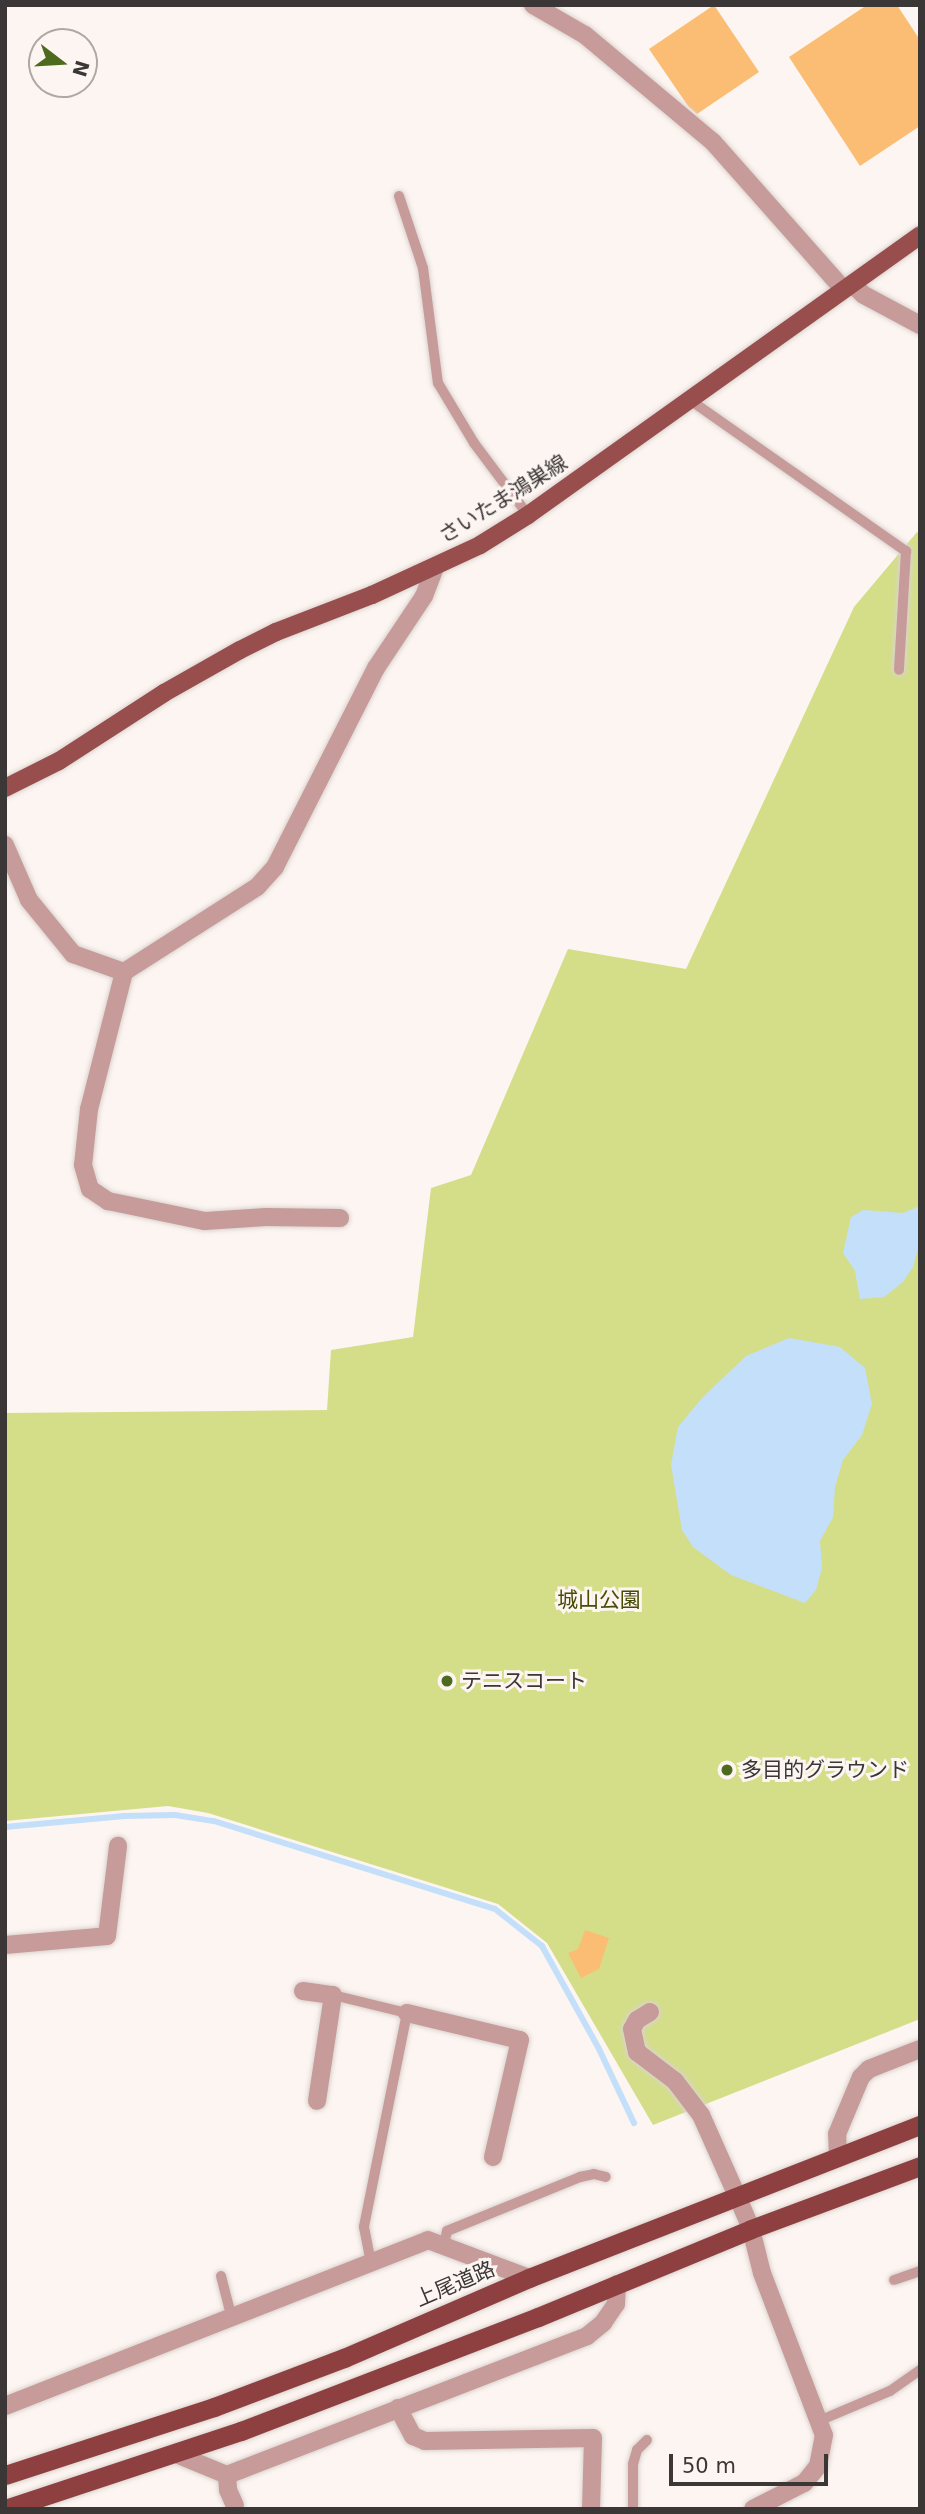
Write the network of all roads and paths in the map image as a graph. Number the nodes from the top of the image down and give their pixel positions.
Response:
1 (533, 5) edge
2 (399, 196) dead end
3 (920, 236) edge
4 (847, 286) junction
5 (920, 325) edge
6 (690, 400) junction
7 (528, 515) junction
8 (435, 568) junction
9 (899, 670) dead end
10 (5, 788) edge
11 (5, 845) edge
12 (124, 972) junction
13 (340, 1218) dead end
14 (118, 1846) dead end
15 (5, 1945) edge
16 (303, 1991) dead end
17 (333, 1995) junction
18 (650, 2012) dead end
19 (407, 2013) junction
20 (920, 2049) edge
21 (317, 2101) dead end
22 (920, 2125) edge
23 (493, 2157) dead end
24 (838, 2158) junction
25 (920, 2166) edge
26 (606, 2177) dead end
27 (738, 2198) junction
28 (751, 2229) junction
29 (444, 2245) junction
30 (372, 2263) junction
31 (920, 2271) edge
32 (221, 2276) dead end
33 (529, 2277) junction
34 (894, 2280) dead end
35 (617, 2284) junction
36 (232, 2315) junction
37 (920, 2370) edge
38 (5, 2406) edge
39 (398, 2408) junction
40 (821, 2420) junction
41 (647, 2440) dead end
42 (176, 2454) junction
43 (5, 2475) edge
44 (227, 2475) junction
45 (235, 2506) dead end
46 (5, 2509) edge
47 (591, 2509) edge
48 (634, 2509) edge
49 (753, 2509) edge

1 - 4 street
2 - 7 lane
3 - 4 main road, さいたま鴻巣線
4 - 5 street
4 - 6 main road, さいたま鴻巣線
6 - 7 main road, さいたま鴻巣線
6 - 9 lane
7 - 8 main road, さいたま鴻巣線
8 - 10 main road, さいたま鴻巣線
8 - 12 street
11 - 12 street
12 - 13 street
14 - 15 street
16 - 17 street
17 - 19 lane
17 - 21 street
18 - 27 street
19 - 23 street
19 - 30 lane
20 - 24 street
22 - 24 highway, 上尾道路
24 - 27 highway, 上尾道路
25 - 28 highway
26 - 29 lane
27 - 28 street
27 - 33 highway, 上尾道路
28 - 35 highway
28 - 40 street
29 - 30 street
29 - 33 street
30 - 36 street
31 - 34 lane
32 - 36 lane
33 - 43 highway, 上尾道路
35 - 39 street
35 - 42 highway
36 - 38 street
37 - 40 lane
39 - 44 street
39 - 47 street
40 - 49 street
41 - 48 lane
42 - 44 street
42 - 46 highway
44 - 45 street

